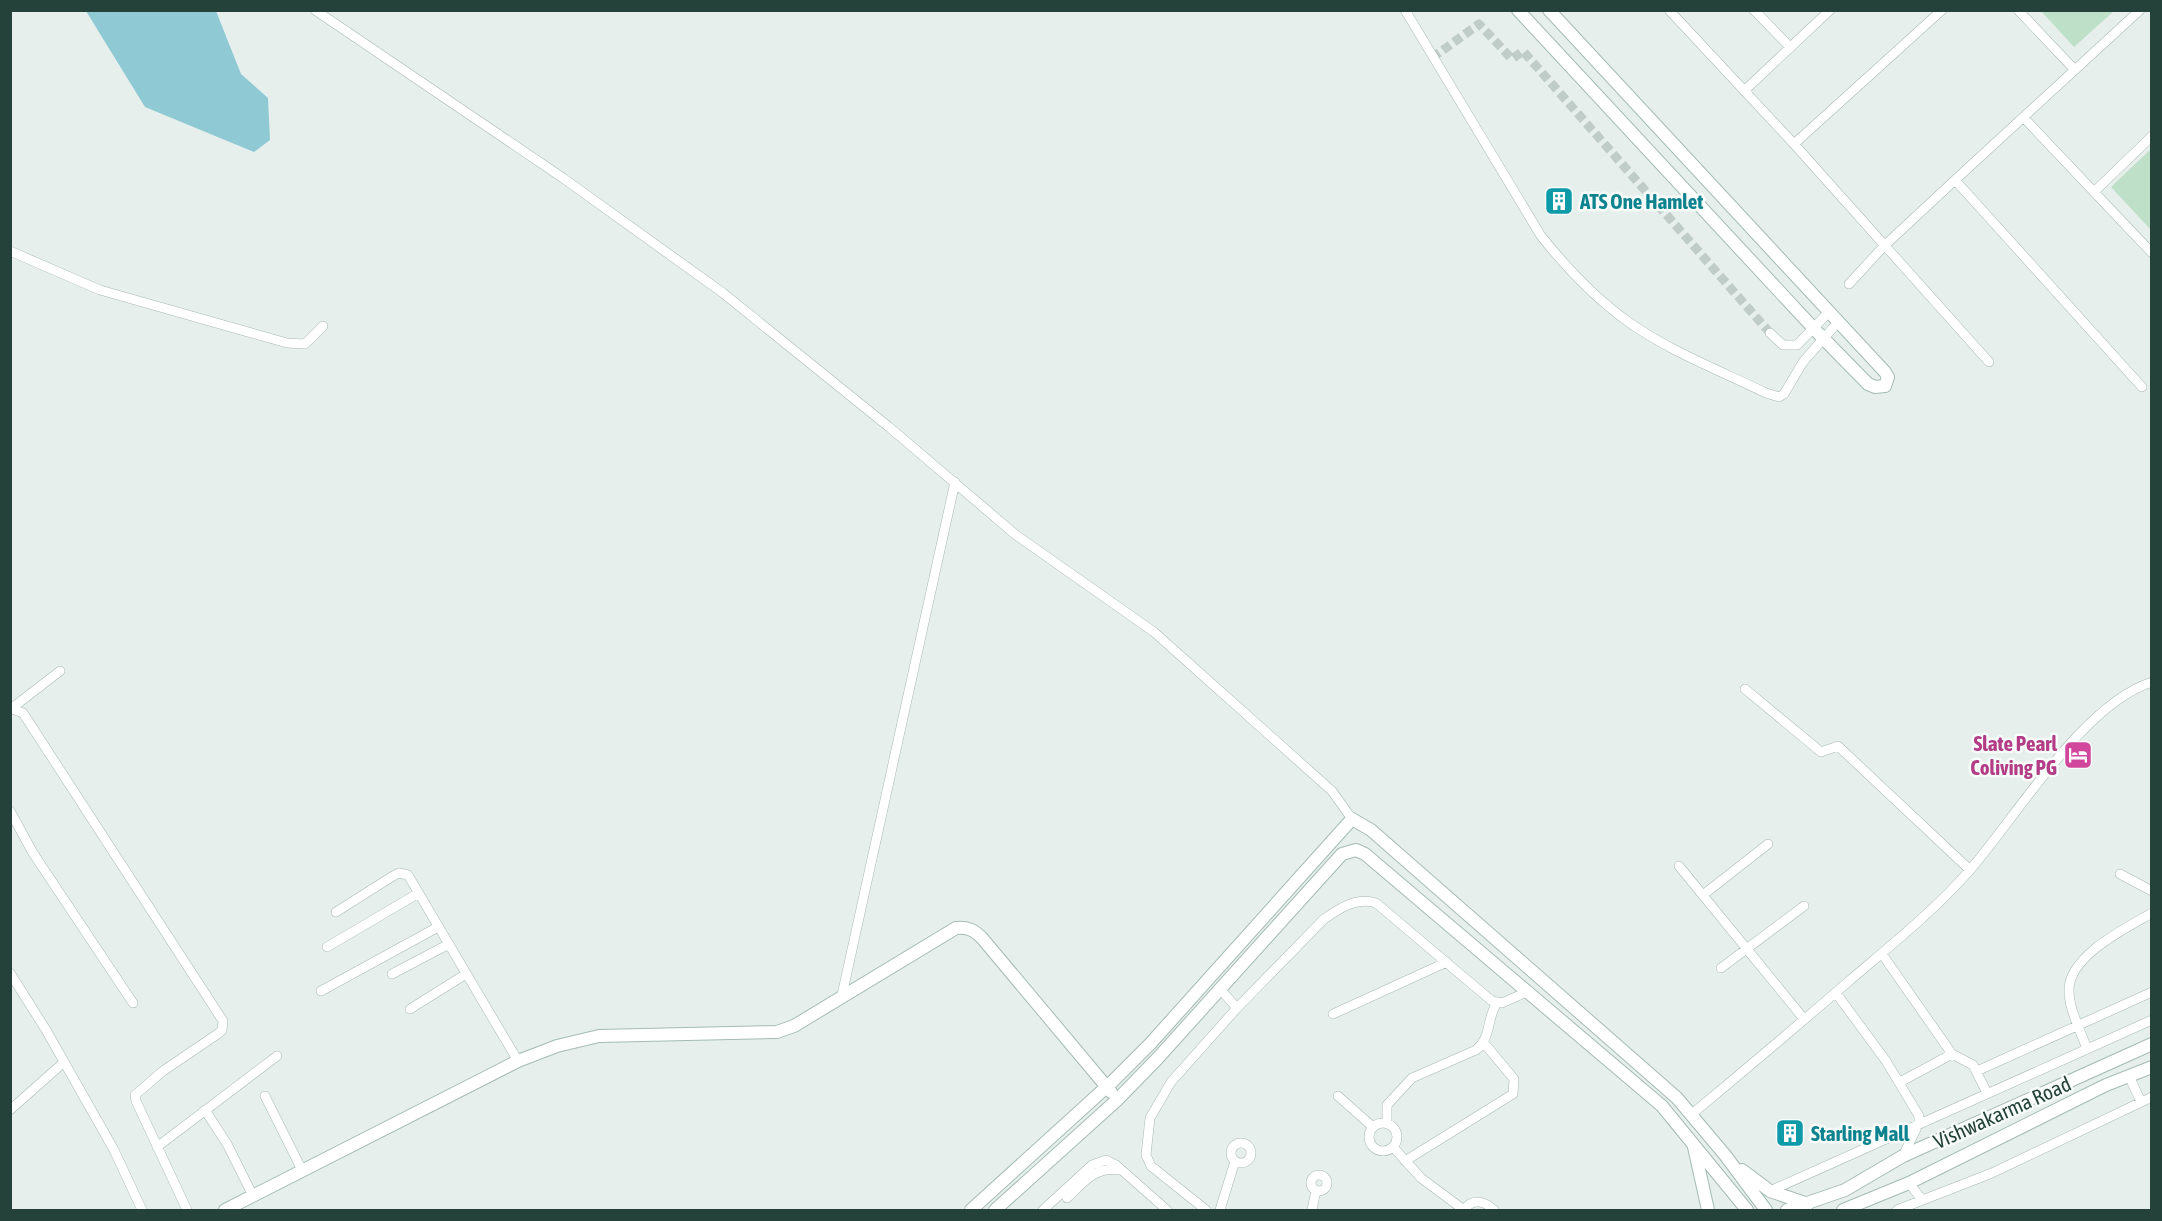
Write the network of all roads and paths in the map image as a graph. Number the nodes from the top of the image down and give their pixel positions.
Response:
1 (315, 10) edge
2 (1405, 10) edge
3 (1518, 10) edge
4 (1549, 10) edge
5 (1669, 10) edge
6 (1754, 10) edge
7 (1830, 10) edge
8 (1942, 10) edge
9 (2018, 10) edge
10 (2140, 10) edge
11 (1790, 47) junction
12 (2073, 69) junction
13 (1744, 91) junction
14 (2024, 118) junction
15 (2151, 136) edge
16 (1794, 144) junction
17 (1954, 180) junction
18 (2094, 192) junction
19 (1883, 247) junction
20 (10, 251) edge
21 (2151, 253) edge
22 (1849, 284) dead end
23 (1833, 317) junction
24 (323, 326) dead end
25 (1770, 333) tunnel mouth
26 (1819, 334) junction
27 (1989, 362) dead end
28 (2142, 387) dead end
29 (955, 482) junction
30 (60, 671) dead end
31 (2149, 685) edge
32 (1745, 688) dead end
33 (11, 708) edge
34 (10, 811) edge
35 (1352, 819) junction
36 (1768, 844) dead end
37 (1679, 866) dead end
38 (1970, 870) junction
39 (2120, 874) dead end
40 (2151, 891) edge
41 (417, 894) junction
42 (1703, 895) junction
43 (1804, 906) dead end
44 (336, 912) dead end
45 (2151, 913) edge
46 (438, 927) junction
47 (449, 944) junction
48 (327, 947) dead end
49 (1748, 950) junction
50 (1882, 954) junction
51 (1447, 962) junction
52 (1721, 968) dead end
53 (10, 973) edge
54 (392, 974) dead end
55 (466, 974) junction
56 (1220, 989) junction
57 (321, 991) dead end
58 (1529, 991) junction
59 (2151, 992) edge
60 (1836, 993) junction
61 (842, 996) junction
62 (133, 1003) dead end
63 (1497, 1003) junction
64 (1237, 1008) junction
65 (410, 1009) dead end
66 (1333, 1014) dead end
67 (1804, 1019) junction
68 (2151, 1020) edge
69 (2079, 1024) junction
70 (1484, 1043) junction
71 (2085, 1043) junction
72 (2151, 1044) edge
73 (1952, 1053) junction
74 (277, 1056) dead end
75 (518, 1061) junction
76 (63, 1063) junction
77 (2151, 1067) edge
78 (1977, 1071) junction
79 (2129, 1077) junction
80 (1101, 1081) junction
81 (1900, 1082) junction
82 (1985, 1088) junction
83 (265, 1096) dead end
84 (1338, 1096) dead end
85 (2151, 1097) edge
86 (1117, 1100) junction
87 (2141, 1102) junction
88 (10, 1110) edge
89 (205, 1110) junction
90 (1692, 1114) junction
91 (1918, 1116) junction
92 (1387, 1124) junction
93 (1373, 1127) junction
94 (1693, 1145) junction
95 (157, 1147) junction
96 (1393, 1147) junction
97 (1725, 1155) junction
98 (1904, 1156) junction
99 (1235, 1161) dead end
100 (1405, 1161) junction
101 (302, 1170) junction
102 (1122, 1171) junction
103 (1909, 1183) junction
104 (1316, 1190) dead end
105 (1770, 1191) junction
106 (253, 1196) junction
107 (1067, 1198) dead end
108 (1922, 1200) junction
109 (1809, 1204) junction
110 (142, 1210) edge
111 (187, 1210) edge
112 (225, 1210) edge
113 (971, 1210) edge
114 (995, 1210) edge
115 (1043, 1210) edge
116 (1167, 1210) edge
117 (1206, 1210) edge
118 (1220, 1210) edge
119 (1312, 1210) edge
120 (1464, 1210) edge
121 (1494, 1210) edge
122 (1708, 1210) edge
123 (1747, 1210) edge
124 (1766, 1210) edge
125 (1787, 1210) edge
126 (1843, 1210) edge
127 (1897, 1210) edge

1 - 29 street
2 - 26 street
3 - 26 street
4 - 23 street
5 - 13 street
6 - 11 street
7 - 11 street
8 - 16 street
9 - 12 street
10 - 12 street
11 - 13 street
12 - 14 street
13 - 16 street
14 - 17 street
14 - 18 street
15 - 18 street
16 - 19 street
17 - 19 street
17 - 28 street
18 - 21 street
19 - 22 street
19 - 27 street
20 - 24 street
23 - 26 street
23 - 26 street
25 - 26 street
29 - 35 street
29 - 61 street
30 - 33 street
31 - 38 street
32 - 38 street
33 - 95 street
34 - 62 street
35 - 80 street
35 - 90 street
36 - 42 street
37 - 42 street
38 - 50 street
39 - 40 street
41 - 44 street
41 - 46 street
41 - 48 street
42 - 49 street
43 - 49 street
45 - 69 street
46 - 47 street
46 - 57 street
47 - 54 street
47 - 55 street
49 - 52 street
49 - 67 street
50 - 60 street
50 - 73 street
51 - 63 street
51 - 64 street
51 - 66 street
53 - 76 street
55 - 65 street
55 - 75 street
56 - 58 street
56 - 64 street
56 - 86 street
58 - 63 street
58 - 94 street
59 - 69 street
60 - 67 street
60 - 81 street
61 - 75 street
61 - 80 street
63 - 70 street
64 - 117 street
67 - 90 street
68 - 71 street
69 - 71 street
69 - 78 street
70 - 92 street
70 - 100 street
71 - 82 street
72 - 98 street, Vishwakarma Road
73 - 78 street
73 - 81 street
74 - 89 street
75 - 101 street
76 - 88 street
76 - 110 street
77 - 79 street, Vishwakarma Road
78 - 82 street
79 - 87 street
79 - 103 street, Vishwakarma Road
80 - 86 street
80 - 113 street
81 - 91 street
82 - 91 street
83 - 101 street
84 - 93 street
85 - 87 street
86 - 114 street
87 - 108 street
89 - 95 street
89 - 106 street
90 - 97 street
91 - 98 street
91 - 105 street
92 - 93 street
92 - 96 street
93 - 96 street
94 - 122 street
94 - 123 street
95 - 111 street
96 - 100 street
97 - 105 street
97 - 124 street
98 - 109 street, Vishwakarma Road
99 - 118 street
100 - 120 street
101 - 106 street
102 - 107 street
102 - 115 street
102 - 116 street
103 - 108 street
103 - 126 street, Vishwakarma Road
104 - 119 street
105 - 109 street
106 - 112 street
108 - 127 street
109 - 125 street, Vishwakarma Road
120 - 121 street

